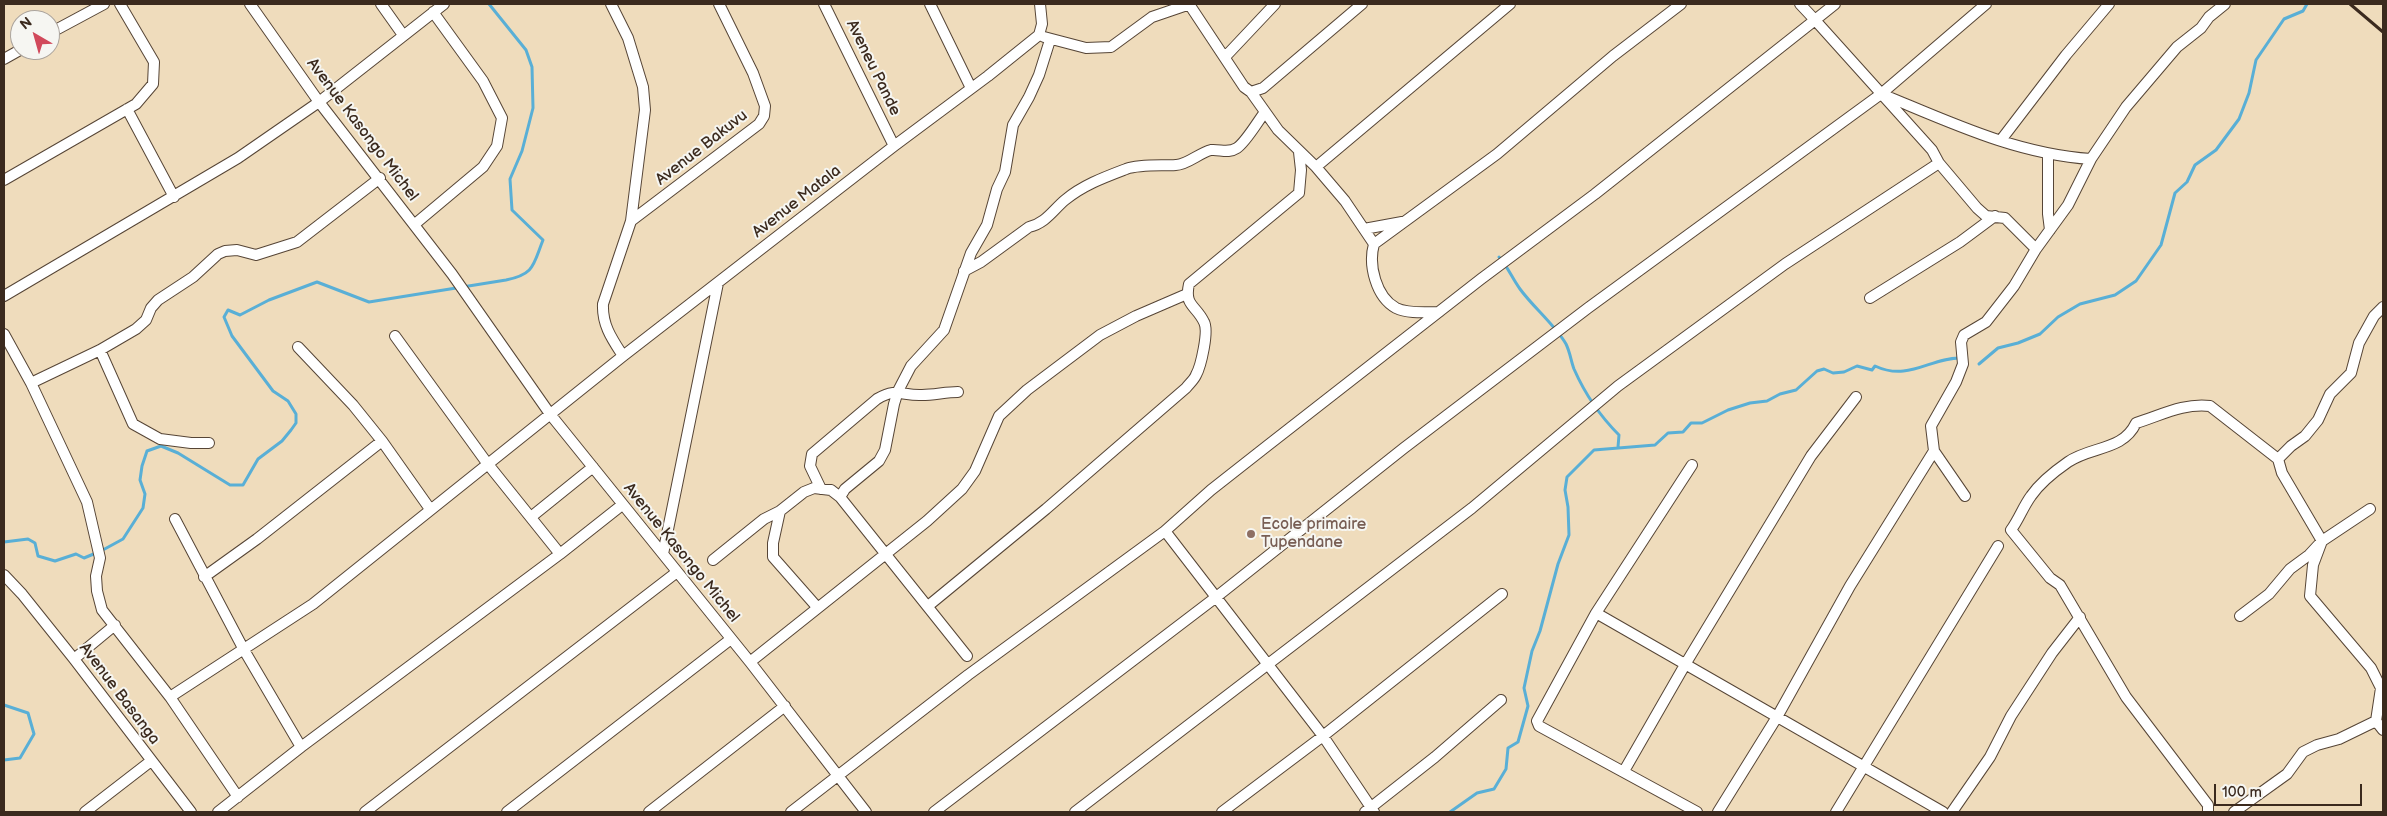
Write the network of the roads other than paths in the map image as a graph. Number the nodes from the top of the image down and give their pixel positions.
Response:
1 (104, 4) edge
2 (120, 4) edge
3 (250, 4) edge
4 (380, 4) edge
5 (444, 4) edge
6 (611, 4) edge
7 (730, 4) edge
8 (824, 4) edge
9 (930, 4) edge
10 (1040, 4) edge
11 (1189, 4) edge
12 (1275, 4) edge
13 (1362, 4) edge
14 (1510, 4) edge
15 (1681, 4) edge
16 (1800, 4) edge
17 (1835, 4) edge
18 (1986, 4) edge
19 (2109, 4) edge
20 (2225, 4) edge
21 (721, 8) edge
22 (433, 12) junction
23 (1814, 20) junction
24 (60, 28) edge
25 (403, 35) junction
26 (1039, 35) junction
27 (1050, 40) junction
28 (1225, 57) junction
29 (971, 88) junction
30 (1252, 92) junction
31 (1881, 94) junction
32 (319, 102) junction
33 (127, 109) junction
34 (1265, 112) junction
35 (2001, 140) junction
36 (894, 146) junction
37 (1298, 152) junction
38 (2048, 155) junction
39 (2091, 159) junction
40 (1939, 162) junction
41 (1316, 167) junction
42 (380, 178) junction
43 (4, 180) edge
44 (174, 197) junction
45 (1995, 216) junction
46 (1409, 219) junction
47 (631, 221) junction
48 (415, 224) junction
49 (1364, 229) junction
50 (2050, 230) junction
51 (1374, 244) junction
52 (2036, 249) junction
53 (964, 271) junction
54 (718, 283) junction
55 (1187, 294) junction
56 (4, 296) edge
57 (1870, 298) dead end
58 (2383, 307) edge
59 (1439, 312) junction
60 (4, 334) edge
61 (394, 336) dead end
62 (298, 347) dead end
63 (100, 350) junction
64 (623, 356) junction
65 (31, 384) junction
66 (898, 391) junction
67 (958, 392) dead end
68 (1856, 397) dead end
69 (550, 414) junction
70 (382, 441) junction
71 (209, 443) dead end
72 (1934, 451) junction
73 (2278, 459) junction
74 (487, 463) junction
75 (1692, 464) dead end
76 (593, 467) junction
77 (821, 488) junction
78 (1965, 496) dead end
79 (840, 497) junction
80 (622, 505) junction
81 (430, 509) junction
82 (2370, 509) dead end
83 (780, 511) junction
84 (531, 516) junction
85 (175, 519) dead end
86 (1165, 531) junction
87 (2322, 541) junction
88 (1998, 546) dead end
89 (560, 554) junction
90 (663, 554) junction
91 (885, 554) junction
92 (713, 560) dead end
93 (677, 572) junction
94 (4, 575) edge
95 (204, 577) junction
96 (1502, 594) dead end
97 (1215, 598) junction
98 (928, 606) junction
99 (817, 607) junction
100 (1596, 613) junction
101 (2080, 616) junction
102 (2240, 616) dead end
103 (115, 625) junction
104 (731, 639) junction
105 (244, 650) junction
106 (967, 656) dead end
107 (74, 659) junction
108 (750, 662) junction
109 (1686, 663) junction
110 (1268, 666) junction
111 (170, 696) junction
112 (1501, 700) dead end
113 (2381, 702) edge
114 (785, 706) junction
115 (1777, 717) junction
116 (2376, 721) junction
117 (2383, 730) edge
118 (1323, 736) junction
119 (300, 747) junction
120 (151, 761) junction
121 (1865, 766) junction
122 (1624, 772) junction
123 (838, 777) junction
124 (238, 797) junction
125 (2210, 810) edge
126 (1370, 811) edge
127 (85, 812) edge
128 (191, 812) edge
129 (218, 812) edge
130 (365, 812) edge
131 (507, 812) edge
132 (649, 812) edge
133 (791, 812) edge
134 (866, 812) edge
135 (934, 812) edge
136 (1075, 812) edge
137 (1222, 812) edge
138 (1697, 812) edge
139 (1718, 812) edge
140 (1836, 812) edge
141 (1943, 812) edge
142 (1952, 812) edge
143 (2234, 812) edge

1 - 24 street
2 - 33 street
3 - 32 street, Avenue Kasongo Michel
4 - 25 street
5 - 22 street
6 - 47 street
7 - 21 street
8 - 36 street, Aveneu Pande
9 - 29 street
10 - 26 street
11 - 27 street
11 - 28 street
12 - 28 street
13 - 30 street
14 - 41 street
15 - 46 street
16 - 23 street
17 - 23 street
18 - 31 street
19 - 35 street
20 - 39 street
21 - 47 street, Avenue Bakuvu
22 - 25 street
22 - 48 street
23 - 31 street
23 - 59 street
25 - 32 street
26 - 27 street
26 - 29 street, Avenue Matala
27 - 53 street
28 - 30 street
29 - 36 street, Avenue Matala
30 - 34 street
31 - 35 street
31 - 40 street
31 - 97 street
32 - 42 street, Avenue Kasongo Michel
32 - 44 street
33 - 43 street
33 - 44 street
34 - 37 street
34 - 53 street
35 - 38 street
36 - 54 street, Avenue Matala
37 - 41 street
37 - 55 street
38 - 39 street
38 - 50 street
39 - 50 street
40 - 45 street
40 - 110 street
41 - 49 street
42 - 48 street, Avenue Kasongo Michel
42 - 63 street
44 - 56 street
45 - 52 street
45 - 57 street
46 - 49 street
46 - 51 street
47 - 64 street
48 - 69 street, Avenue Kasongo Michel
49 - 51 street
50 - 52 street
51 - 59 street
52 - 72 street
53 - 66 street
54 - 64 street, Avenue Matala
54 - 90 street
55 - 91 street
55 - 98 street
58 - 73 street
59 - 86 street
60 - 65 street
61 - 74 street
62 - 70 street
63 - 65 street
63 - 71 street
64 - 69 street, Avenue Matala
65 - 103 street
66 - 67 street
66 - 77 street
66 - 79 street
68 - 109 street
69 - 74 street, Avenue Matala
69 - 76 street, Avenue Kasongo Michel
70 - 81 street
70 - 95 street
72 - 78 street
72 - 115 street
73 - 87 street
73 - 101 street
74 - 81 street, Avenue Matala
74 - 84 street
75 - 100 street
76 - 80 street, Avenue Kasongo Michel
76 - 84 street
77 - 79 street
77 - 83 street
79 - 91 street
80 - 89 street
80 - 90 street, Avenue Kasongo Michel
81 - 105 street, Avenue Matala
82 - 87 street
83 - 92 street
83 - 99 street
84 - 89 street
85 - 95 street
86 - 97 street
86 - 123 street
87 - 102 street
87 - 113 street
88 - 121 street
89 - 119 street
90 - 93 street, Avenue Kasongo Michel
91 - 98 street
91 - 99 street
93 - 104 street, Avenue Kasongo Michel
93 - 130 street
94 - 107 street, Avenue Basanga
95 - 105 street
96 - 118 street
97 - 110 street
97 - 135 street
98 - 106 street
99 - 108 street
100 - 109 street
100 - 122 street
101 - 125 street
101 - 142 street
103 - 107 street
103 - 111 street
104 - 108 street, Avenue Kasongo Michel
104 - 131 street
105 - 111 street, Avenue Matala
105 - 119 street
107 - 120 street, Avenue Basanga
108 - 114 street, Avenue Kasongo Michel
109 - 115 street
109 - 122 street
110 - 118 street
110 - 136 street
111 - 124 street
112 - 126 street
113 - 116 street
114 - 123 street, Avenue Kasongo Michel
114 - 132 street
115 - 121 street
115 - 139 street
116 - 117 street
116 - 143 street
118 - 126 street
118 - 137 street
119 - 124 street
120 - 127 street
120 - 128 street, Avenue Basanga
121 - 140 street
121 - 141 street
122 - 138 street
123 - 133 street
123 - 134 street, Avenue Kasongo Michel
124 - 129 street

